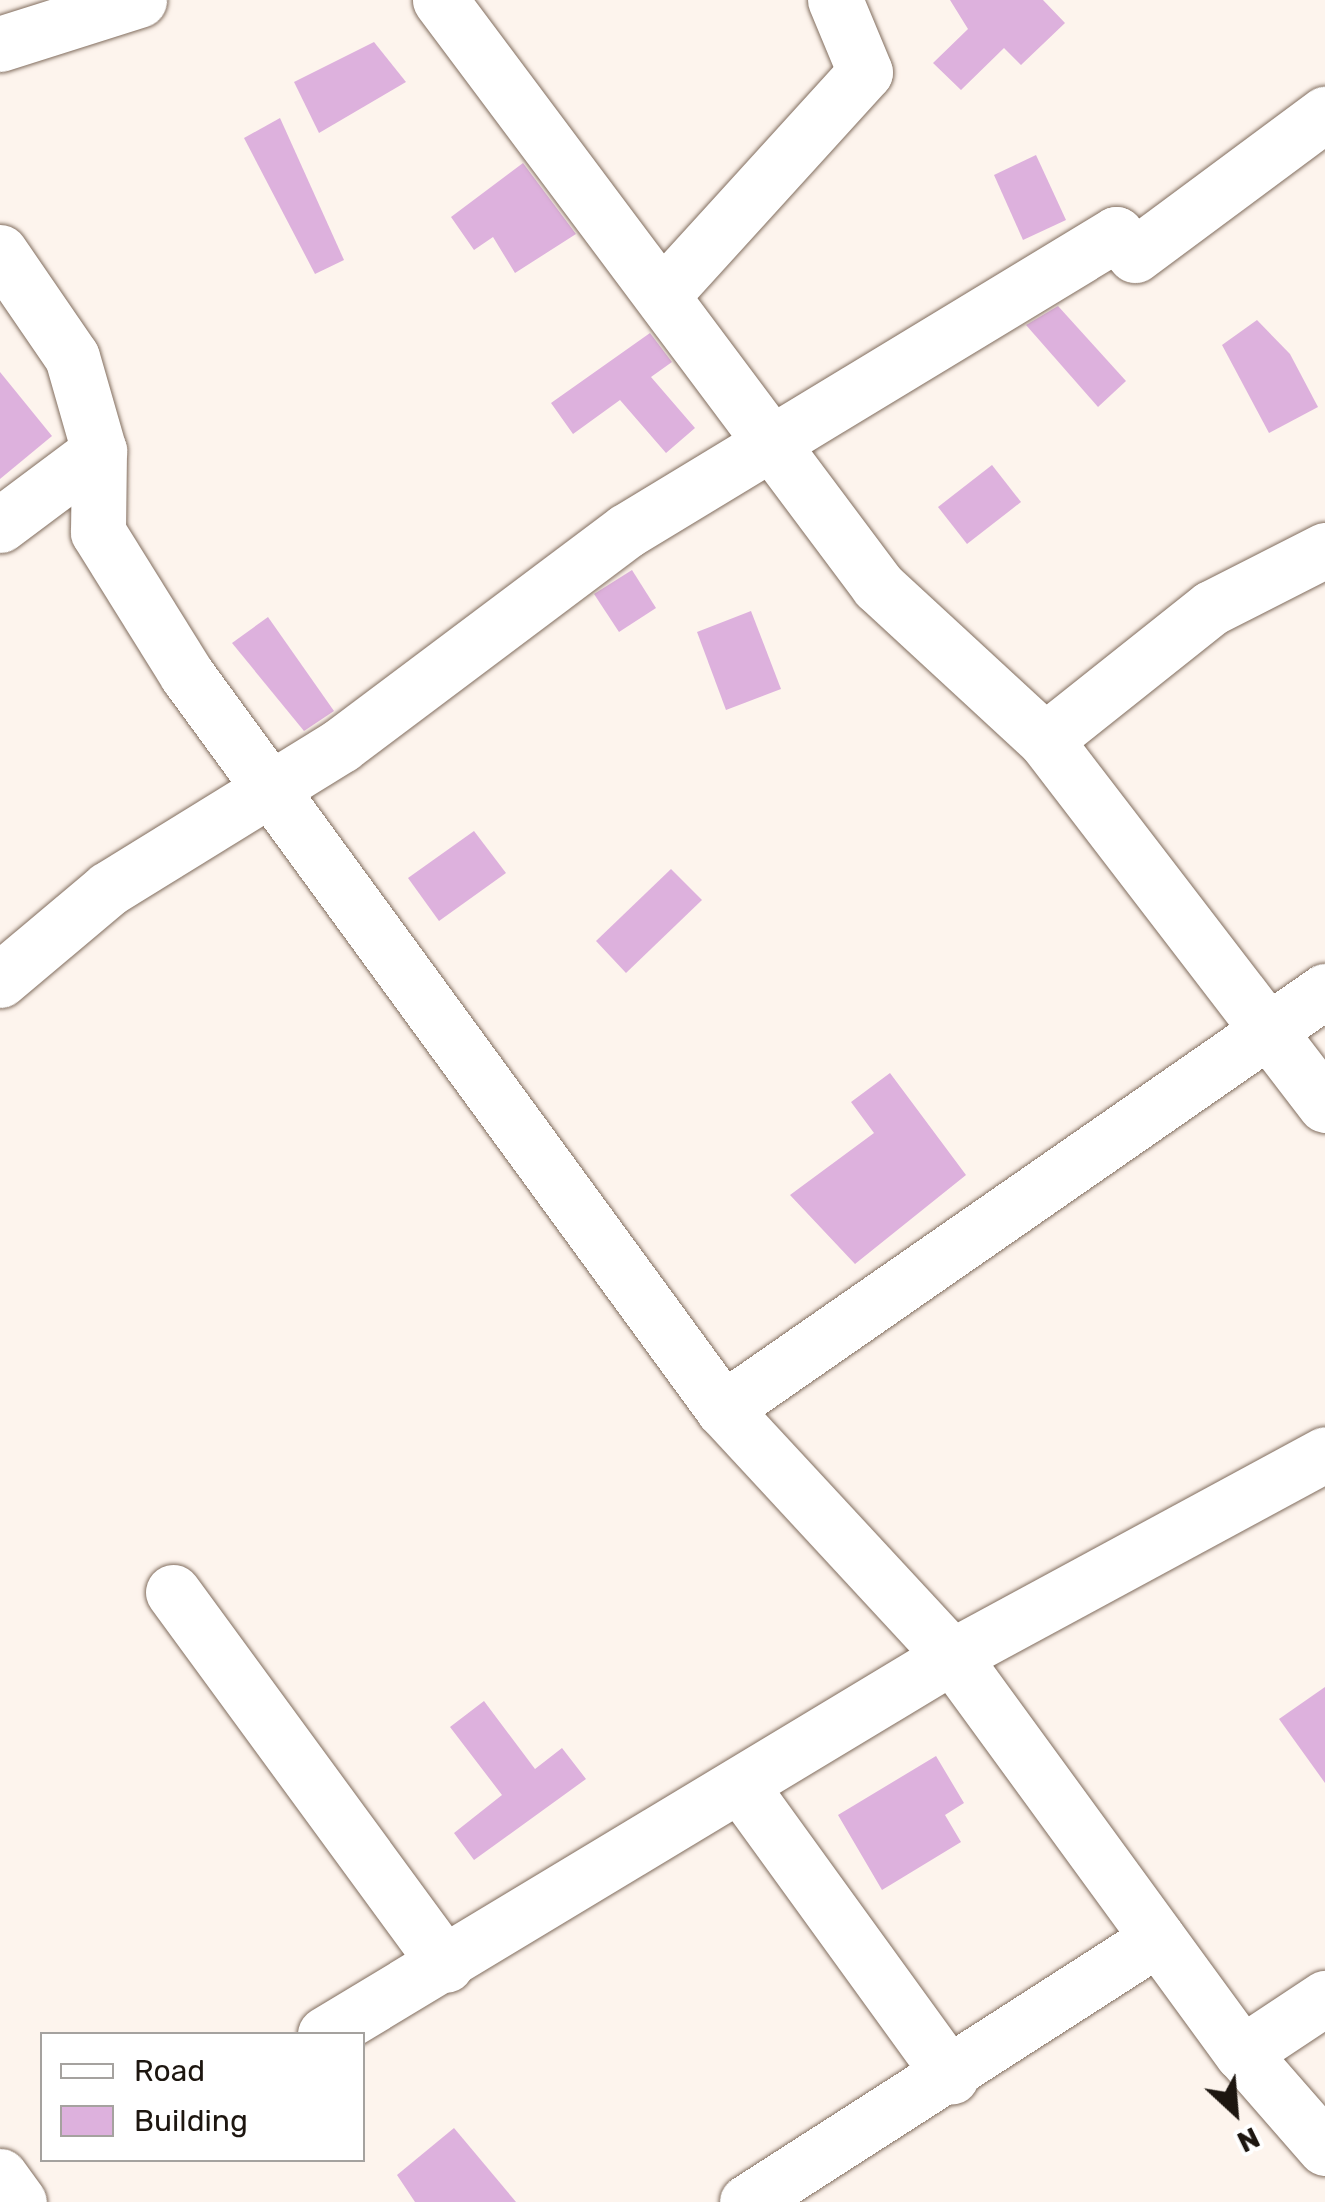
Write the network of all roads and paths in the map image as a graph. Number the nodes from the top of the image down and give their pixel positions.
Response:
1 (139, 0) edge
2 (440, 0) edge
3 (835, 0) edge
4 (0, 44) edge
5 (1325, 114) edge
6 (0, 252) edge
7 (664, 292) junction
8 (776, 446) junction
9 (99, 452) junction
10 (0, 525) edge
11 (1325, 550) edge
12 (1044, 740) junction
13 (271, 788) junction
14 (0, 980) edge
15 (1325, 991) edge
16 (1268, 1031) junction
17 (1325, 1106) edge
18 (723, 1409) junction
19 (1325, 1454) edge
20 (172, 1592) dead end
21 (952, 1656) junction
22 (740, 1785) junction
23 (1158, 1938) junction
24 (446, 1965) junction
25 (1325, 1998) edge
26 (329, 2032) edge
27 (1242, 2053) junction
28 (951, 2077) junction
29 (1325, 2148) edge
30 (779, 2194) edge

1 - 4 street
2 - 7 street
3 - 7 street
5 - 8 street
6 - 9 street
7 - 8 street
8 - 12 street
8 - 13 street
9 - 10 street
9 - 13 street
11 - 12 street
12 - 16 street
13 - 14 street
13 - 18 street
15 - 16 street
16 - 17 street
16 - 18 street
18 - 21 street
19 - 21 street
20 - 24 street
21 - 22 street
21 - 23 street
22 - 24 street
22 - 28 street
23 - 27 street
23 - 28 street
24 - 26 street
25 - 27 street
27 - 29 street
28 - 30 street

